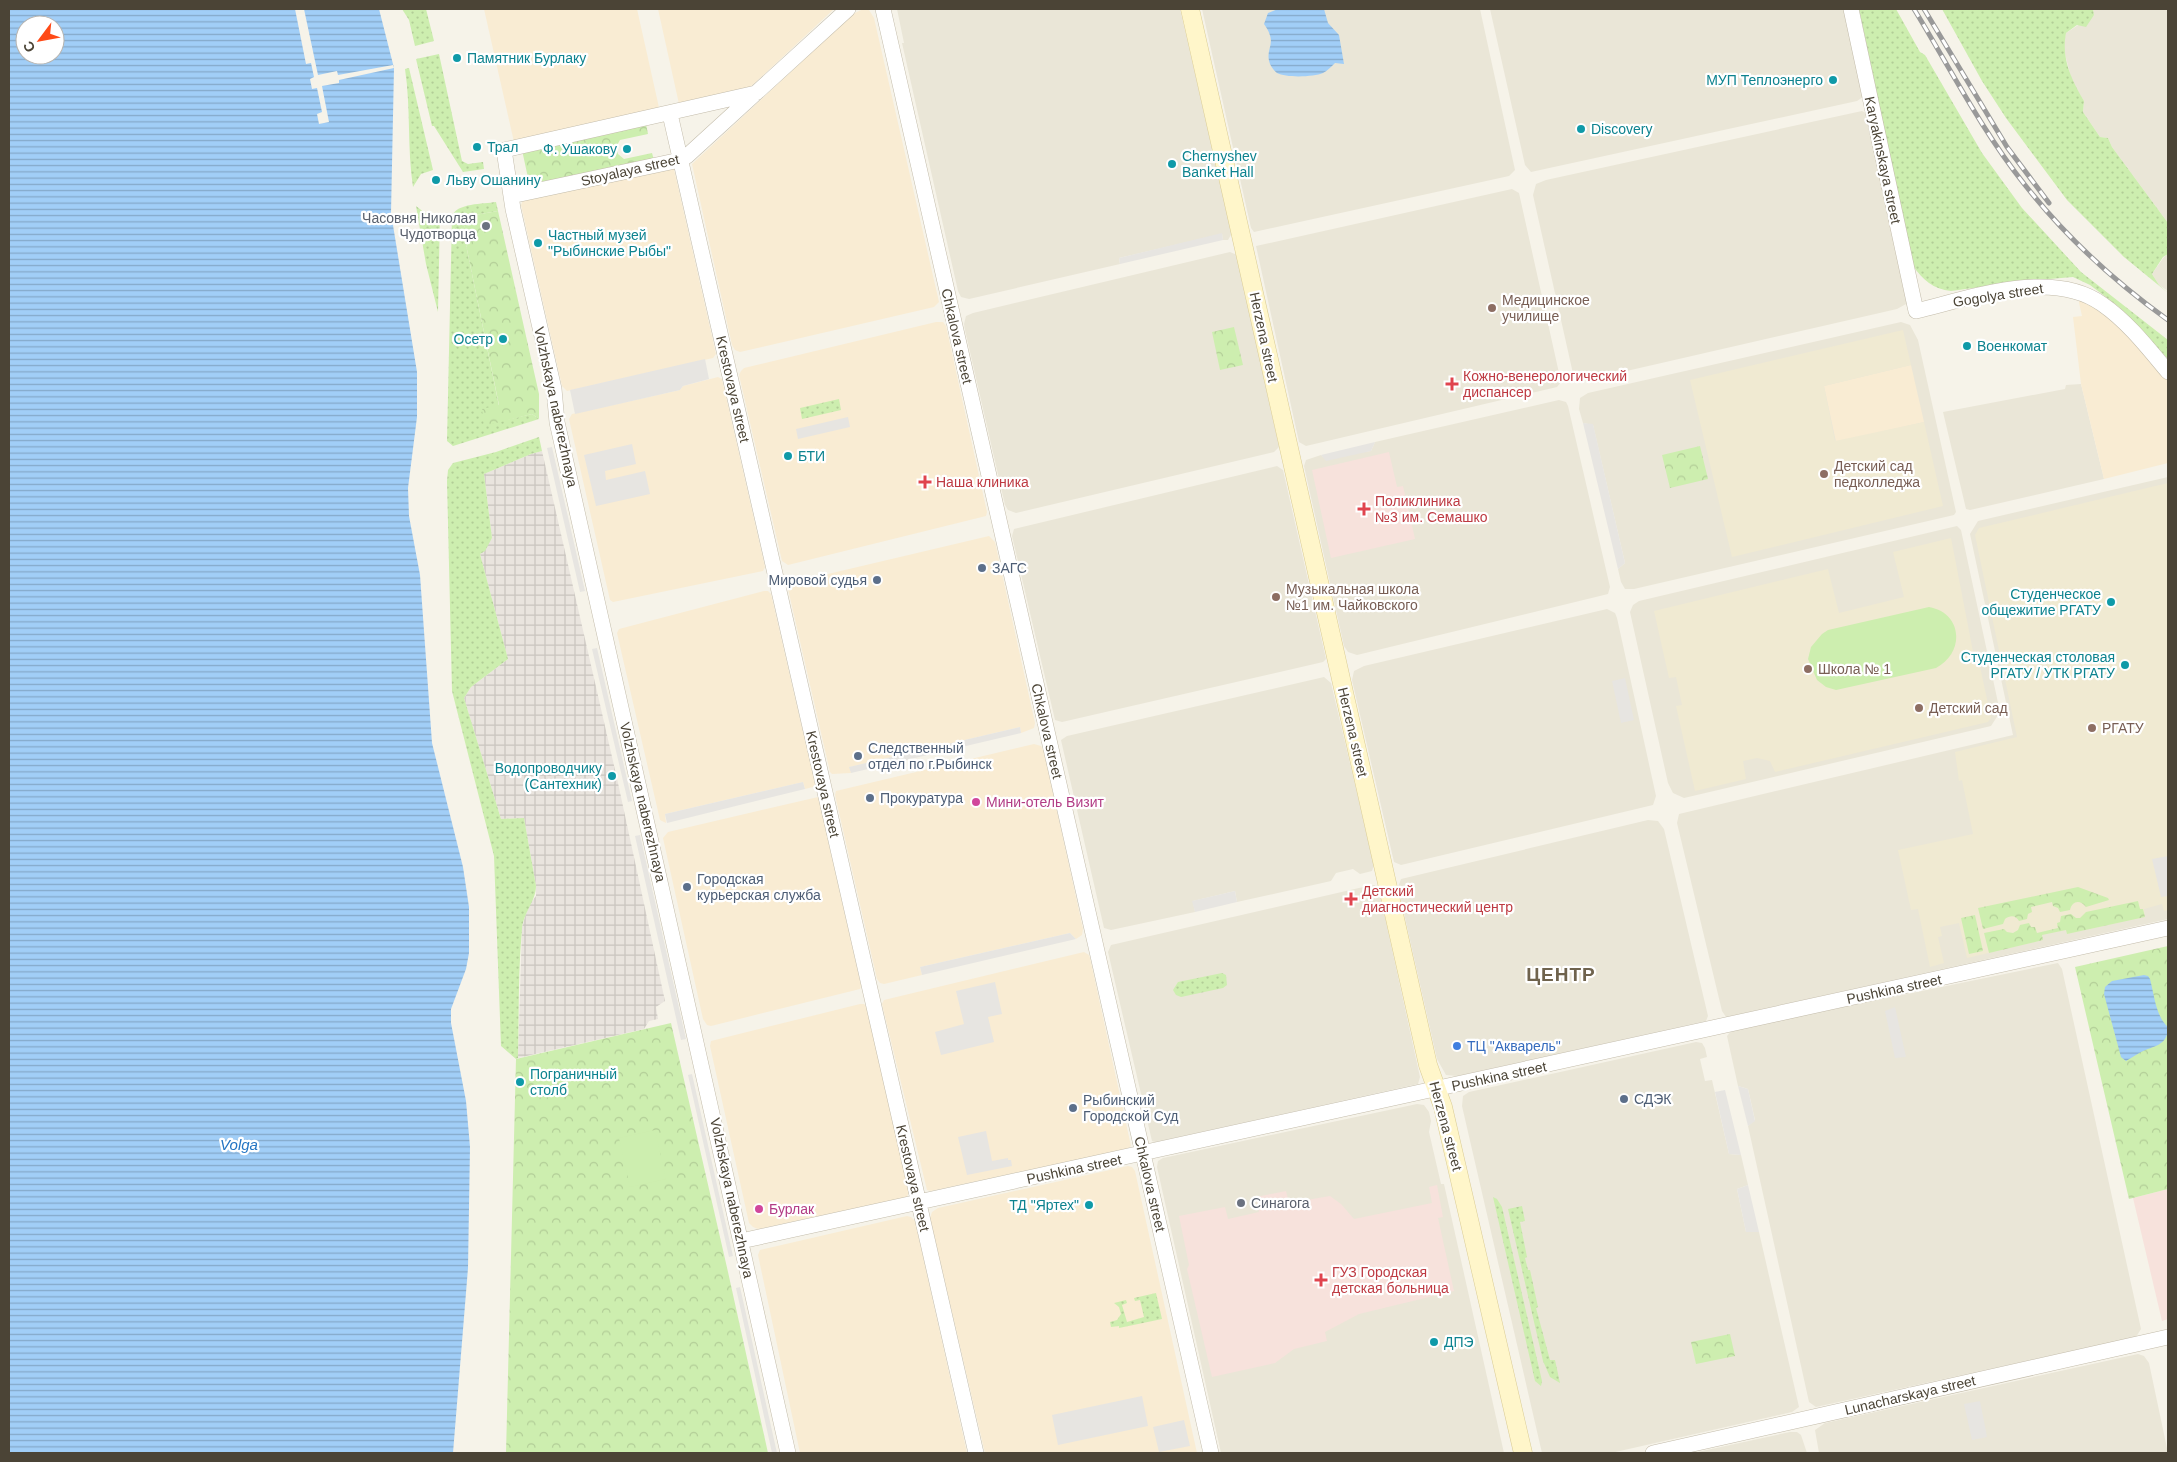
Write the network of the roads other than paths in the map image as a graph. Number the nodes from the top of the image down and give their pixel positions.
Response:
1 (848, 9) edge
2 (883, 9) edge
3 (1190, 9) edge
4 (1851, 9) edge
5 (756, 93) junction
6 (670, 114) junction
7 (504, 150) joint
8 (680, 160) junction
9 (511, 196) junction
10 (1916, 310) joint
11 (2168, 372) edge
12 (2168, 928) edge
13 (1437, 1090) junction
14 (1143, 1154) junction
15 (919, 1204) junction
16 (741, 1241) junction
17 (2168, 1337) edge
18 (788, 1453) edge
19 (976, 1453) edge
20 (1211, 1453) edge
21 (1523, 1453) edge
22 (1653, 1453) edge

1 - 5 street, Stoyalaya street
2 - 14 street, Chkalova street
3 - 13 main road, Herzena street
4 - 10 street, Karyakinskaya street
5 - 6 street, Stoyalaya street
5 - 8 street, Stoyalaya street
6 - 7 street, Stoyalaya street
6 - 8 street, Krestovaya street
7 - 9 street, Volzhskaya naberezhnaya
8 - 9 street, Stoyalaya street
8 - 15 street, Krestovaya street
9 - 16 street, Volzhskaya naberezhnaya
10 - 11 street, Gogolya street
12 - 13 street, Pushkina street
13 - 14 street, Pushkina street
13 - 21 main road, Herzena street
14 - 15 street, Pushkina street
14 - 20 street, Chkalova street
15 - 16 street, Pushkina street
15 - 19 street, Krestovaya street
16 - 18 street, Volzhskaya naberezhnaya
17 - 22 street, Lunacharskaya street

